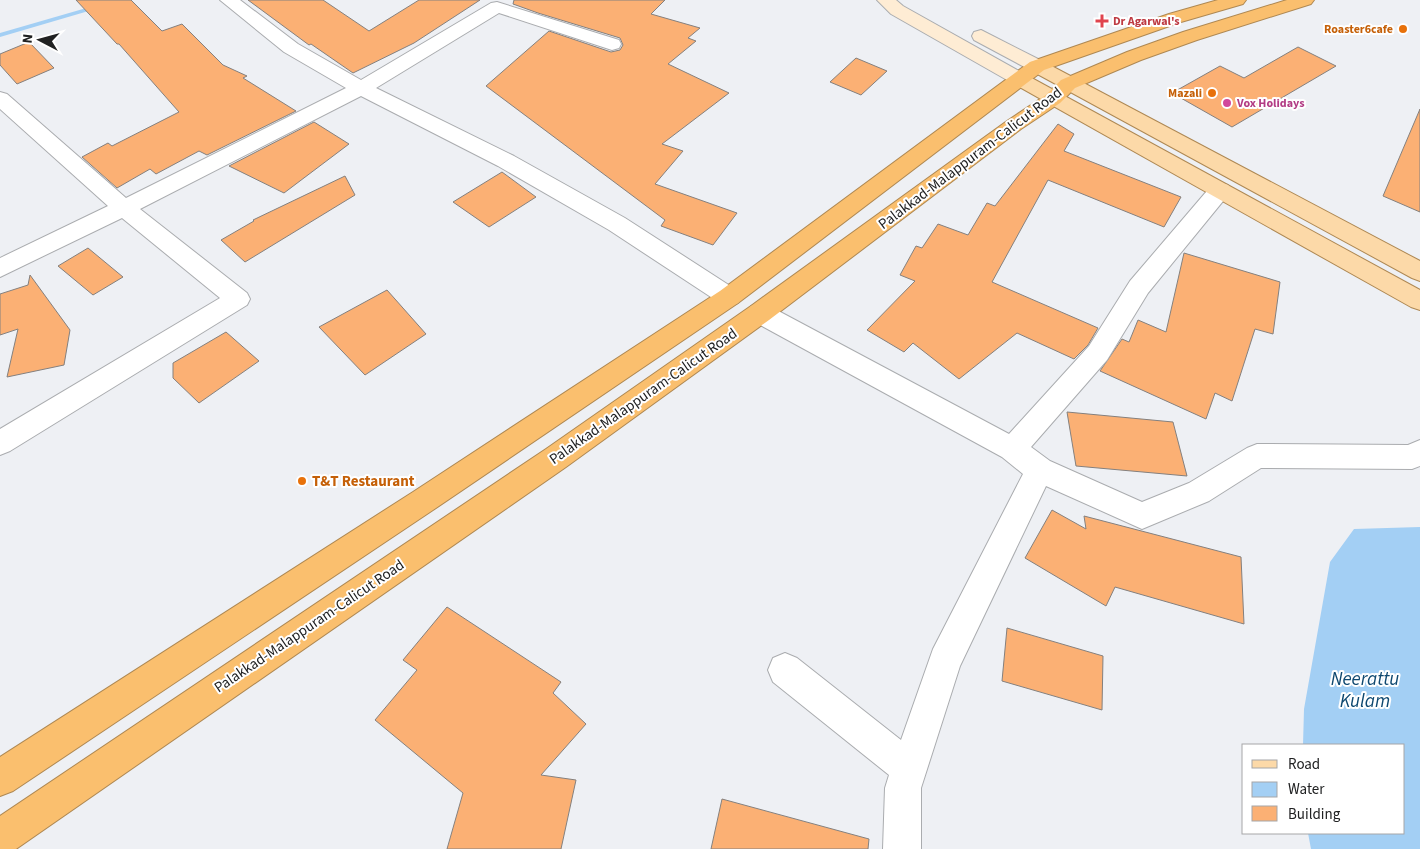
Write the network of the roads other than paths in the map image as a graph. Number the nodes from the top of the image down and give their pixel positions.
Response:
1 (229, 0) edge
2 (886, 0) edge
3 (914, 0) edge
4 (1237, 0) edge
5 (1305, 0) edge
6 (932, 10) dead end
7 (967, 28) dead end
8 (612, 44) dead end
9 (1029, 73) junction
10 (361, 88) junction
11 (1060, 92) junction
12 (0, 98) edge
13 (1220, 190) junction
14 (124, 208) junction
15 (0, 268) edge
16 (1420, 272) edge
17 (729, 296) junction
18 (1420, 301) edge
19 (760, 313) junction
20 (0, 443) edge
21 (1012, 449) junction
22 (1420, 452) edge
23 (1040, 470) junction
24 (785, 670) dead end
25 (910, 769) junction
26 (0, 778) edge
27 (0, 838) edge
28 (902, 849) edge

1 - 10 street
2 - 9 main road
3 - 6 main road
4 - 9 highway, Palakkad-Malappuram-Calicut Road
5 - 11 highway, Palakkad-Malappuram-Calicut Road
7 - 9 main road
8 - 10 street
9 - 11 main road
9 - 17 highway, Palakkad-Malappuram-Calicut Road
10 - 14 street
10 - 17 street
11 - 13 main road
11 - 16 main road
11 - 19 highway, Palakkad-Malappuram-Calicut Road
12 - 14 street
13 - 18 main road
13 - 21 street
14 - 15 street
14 - 20 street
17 - 26 highway, Palakkad-Malappuram-Calicut Road
19 - 21 street
19 - 27 highway, Palakkad-Malappuram-Calicut Road
21 - 23 street
22 - 23 street
23 - 25 street
24 - 25 street
25 - 28 street

